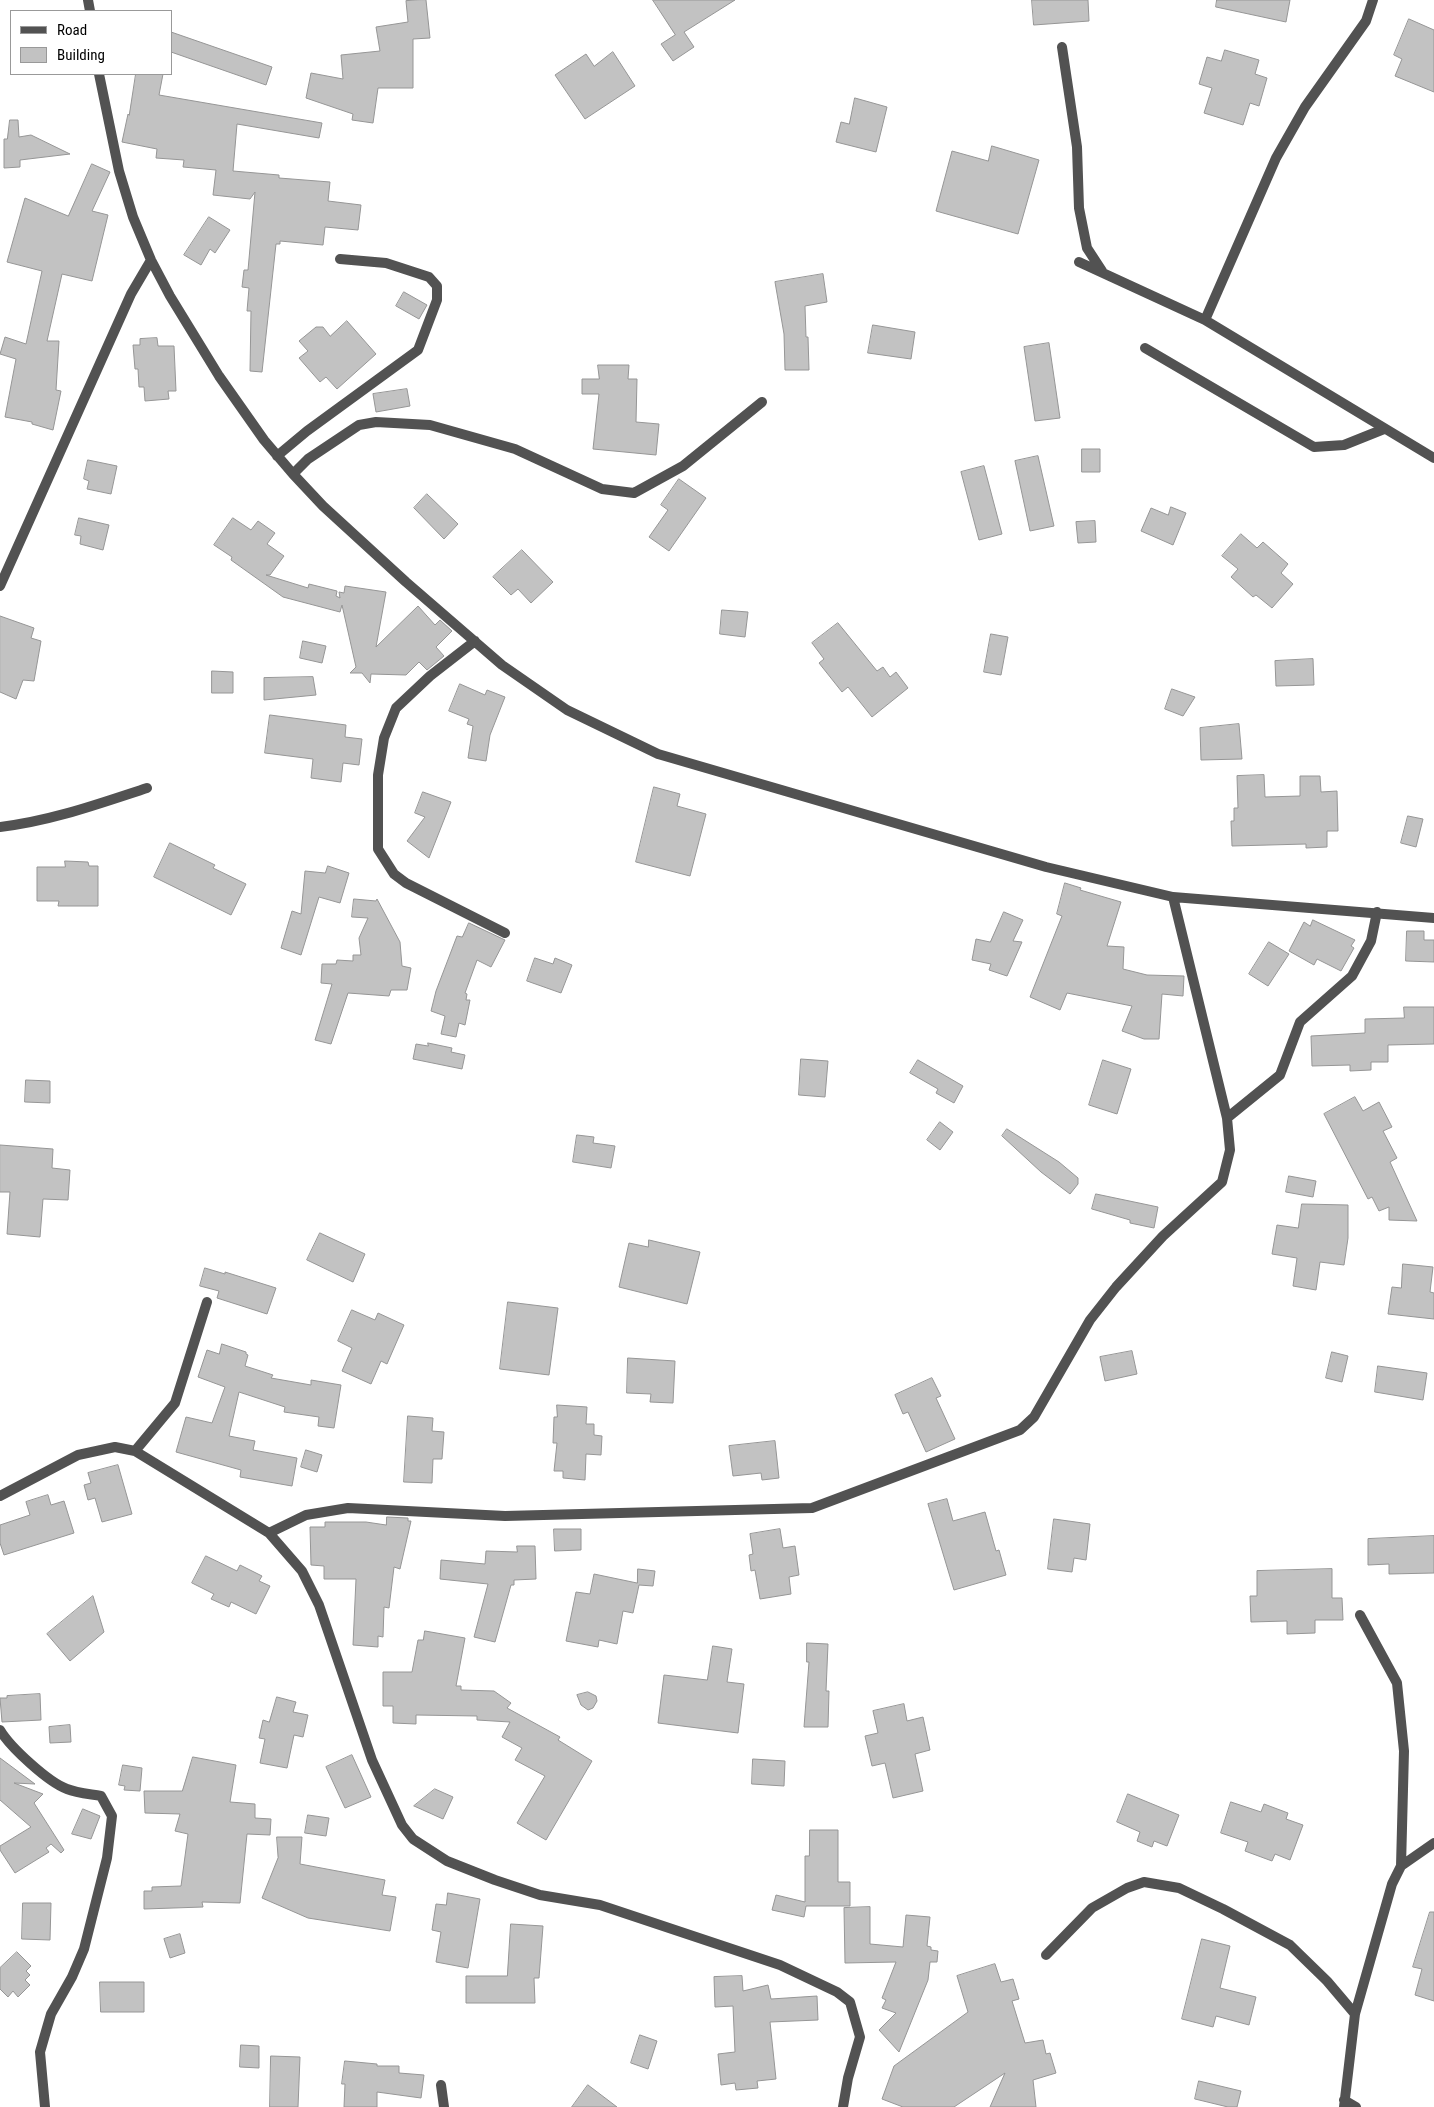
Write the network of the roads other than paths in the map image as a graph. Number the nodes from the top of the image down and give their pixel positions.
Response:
1 (1373, 0) edge
2 (1062, 47) dead end
3 (99, 75) edge
4 (340, 259) dead end
5 (151, 260) junction
6 (1079, 262) dead end
7 (1102, 272) junction
8 (1206, 320) junction
9 (1144, 348) dead end
10 (762, 402) dead end
11 (1384, 429) junction
12 (277, 456) junction
13 (1434, 458) edge
14 (292, 474) junction
15 (0, 586) edge
16 (475, 641) junction
17 (147, 788) dead end
18 (0, 827) edge
19 (1173, 897) junction
20 (1377, 912) junction
21 (1433, 916) edge
22 (505, 933) dead end
23 (1227, 1118) junction
24 (207, 1302) dead end
25 (135, 1451) junction
26 (0, 1496) edge
27 (269, 1533) junction
28 (1360, 1615) dead end
29 (0, 1730) edge
30 (1434, 1843) edge
31 (1401, 1866) junction
32 (1046, 1955) dead end
33 (1355, 2014) junction
34 (440, 2085) dead end
35 (1344, 2104) edge
36 (45, 2107) edge
37 (444, 2107) edge
38 (844, 2107) edge
39 (1356, 2107) edge

1 - 8 street
2 - 7 street
3 - 5 street
4 - 12 street
5 - 12 street
5 - 15 street
6 - 7 street
7 - 8 street
8 - 11 street
9 - 11 street
10 - 14 street
11 - 13 street
12 - 14 street
14 - 16 street
16 - 19 street
16 - 22 street
17 - 18 street
19 - 20 street
19 - 23 street
20 - 21 street
20 - 23 street
23 - 27 street
24 - 25 street
25 - 26 street
25 - 27 street
27 - 38 street
28 - 31 street
29 - 36 street
30 - 31 street
31 - 33 street
32 - 33 street
33 - 35 street
34 - 37 street
35 - 39 street

